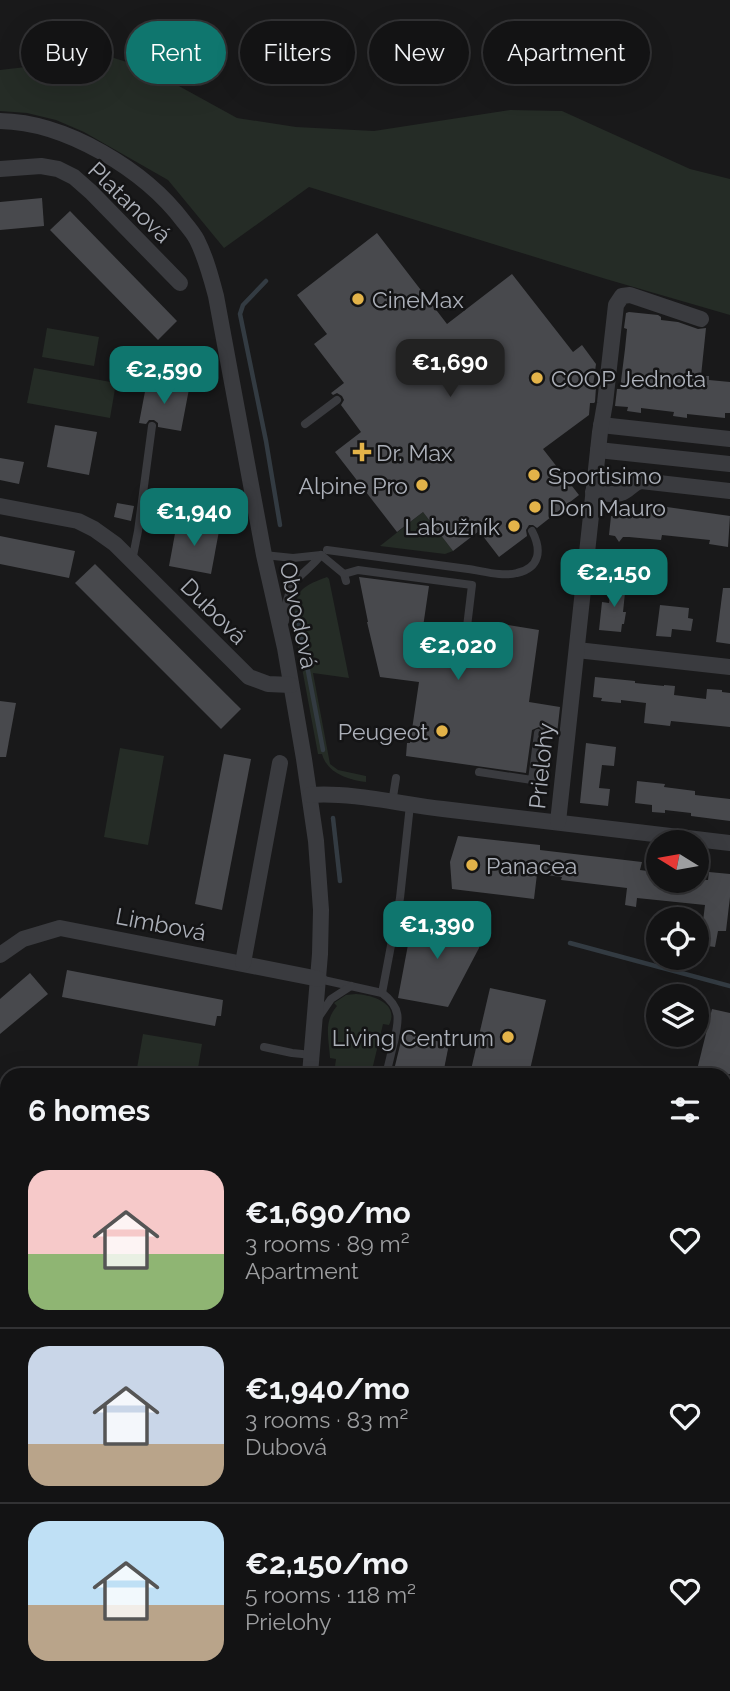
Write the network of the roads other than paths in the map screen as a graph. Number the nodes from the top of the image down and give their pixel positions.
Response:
1 (0, 121) edge
2 (0, 170) edge
3 (180, 283) dead end
4 (701, 319) dead end
5 (337, 400) dead end
6 (305, 424) dead end
7 (152, 425) dead end
8 (601, 425) junction
9 (730, 439) edge
10 (598, 450) junction
11 (730, 464) edge
12 (593, 492) junction
13 (730, 492) edge
14 (0, 506) edge
15 (532, 531) dead end
16 (324, 552) junction
17 (264, 555) junction
18 (132, 561) junction
19 (466, 635) dead end
20 (285, 648) junction
21 (577, 650) junction
22 (730, 667) edge
23 (291, 685) junction
24 (538, 733) dead end
25 (280, 764) dead end
26 (479, 772) dead end
27 (396, 778) dead end
28 (310, 795) junction
29 (393, 803) junction
30 (410, 805) junction
31 (558, 822) junction
32 (730, 843) edge
33 (0, 955) edge
34 (243, 963) junction
35 (319, 979) junction
36 (352, 986) junction
37 (382, 993) junction
38 (315, 1023) junction
39 (264, 1047) dead end
40 (312, 1055) junction
41 (311, 1068) edge
42 (387, 1068) edge

1 - 17 street, Obvodová
2 - 3 street, Platanová
4 - 8 street, Prielohy
5 - 6 lane
7 - 18 lane
8 - 9 street
8 - 10 street, Prielohy
10 - 11 street
10 - 12 street, Prielohy
12 - 13 street
12 - 21 street, Prielohy
14 - 18 street, Dubová
15 - 16 lane
16 - 17 lane
16 - 19 lane
16 - 20 lane
17 - 20 street, Obvodová
18 - 23 street, Dubová
20 - 23 street, Obvodová
21 - 22 street
21 - 31 street, Prielohy
23 - 28 street, Obvodová
24 - 26 lane
25 - 34 street
27 - 29 lane
28 - 29 street, Prielohy
28 - 35 street, Obvodová
29 - 30 street, Prielohy
30 - 31 street, Prielohy
30 - 37 lane
31 - 32 street
33 - 34 street, Limbová
34 - 35 street, Limbová
35 - 36 lane
35 - 38 street, Obvodová
36 - 37 lane
36 - 38 lane
37 - 42 lane
38 - 40 street, Obvodová
39 - 40 lane
40 - 41 street, Obvodová

